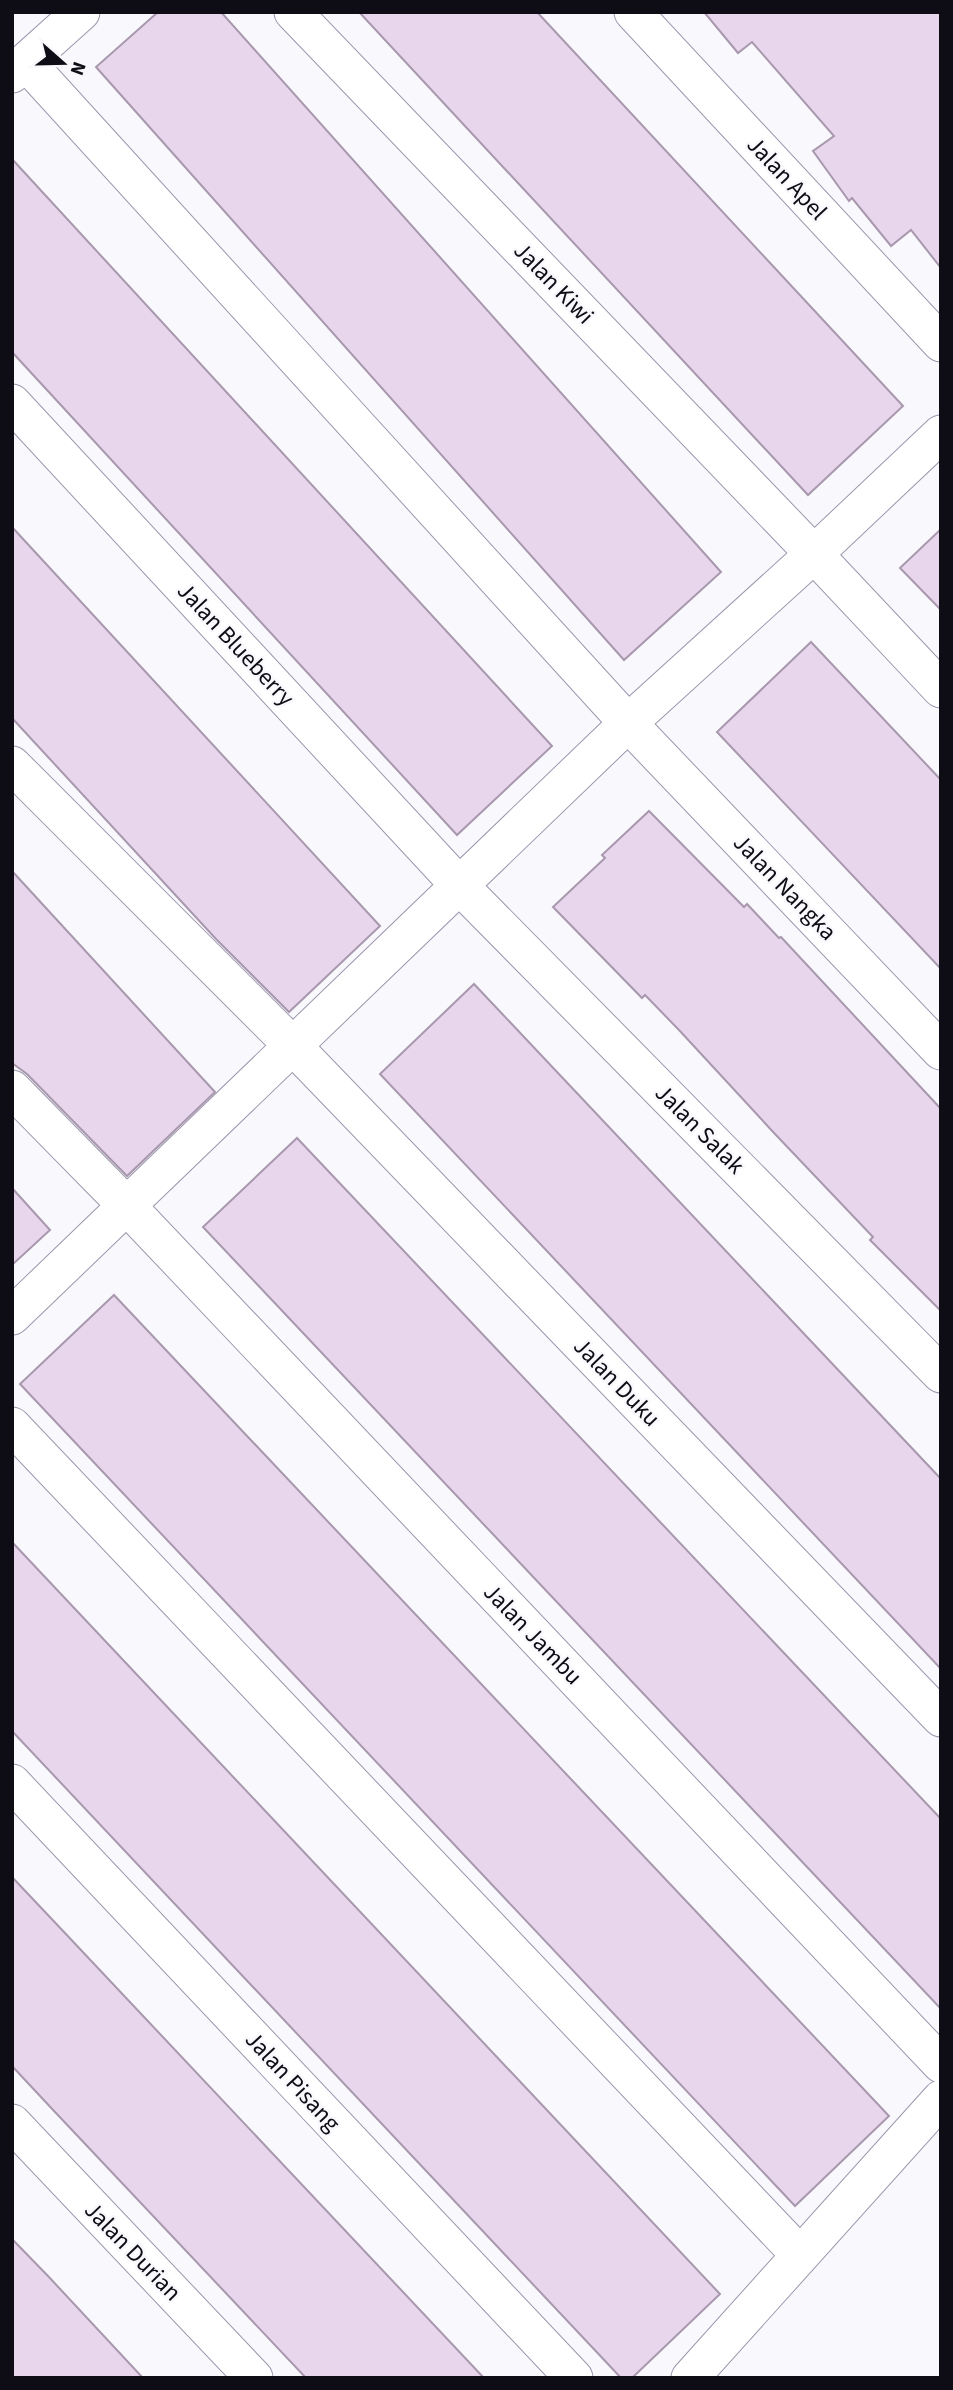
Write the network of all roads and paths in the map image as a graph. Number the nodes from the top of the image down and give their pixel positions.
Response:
1 (81, 12) edge
2 (293, 12) edge
3 (633, 12) edge
4 (19, 68) edge
5 (941, 343) edge
6 (12, 403) edge
7 (941, 434) edge
8 (814, 554) junction
9 (941, 689) edge
10 (628, 723) junction
11 (12, 765) edge
12 (459, 885) junction
13 (293, 1046) junction
14 (941, 1051) edge
15 (12, 1089) edge
16 (126, 1205) junction
17 (12, 1316) edge
18 (941, 1374) edge
19 (12, 1426) edge
20 (941, 1718) edge
21 (12, 1783) edge
22 (941, 2064) edge
23 (941, 2099) edge
24 (12, 2123) edge
25 (800, 2255) junction
26 (254, 2378) edge
27 (574, 2378) edge
28 (690, 2378) edge

1 - 4 street
2 - 8 street, Jalan Kiwi
3 - 5 street, Jalan Apel
4 - 10 street, Jalan Nangka
6 - 12 street, Jalan Blueberry
7 - 8 street
8 - 9 street, Jalan Kiwi
8 - 10 street
10 - 12 street
10 - 14 street, Jalan Nangka
11 - 13 street, Jalan Duku
12 - 13 street
12 - 18 street, Jalan Salak
13 - 16 street
13 - 20 street, Jalan Duku
15 - 16 street, Jalan Jambu
16 - 17 street
16 - 22 street, Jalan Jambu
19 - 25 street
21 - 27 street, Jalan Pisang
23 - 25 street
24 - 26 street, Jalan Durian
25 - 28 street

